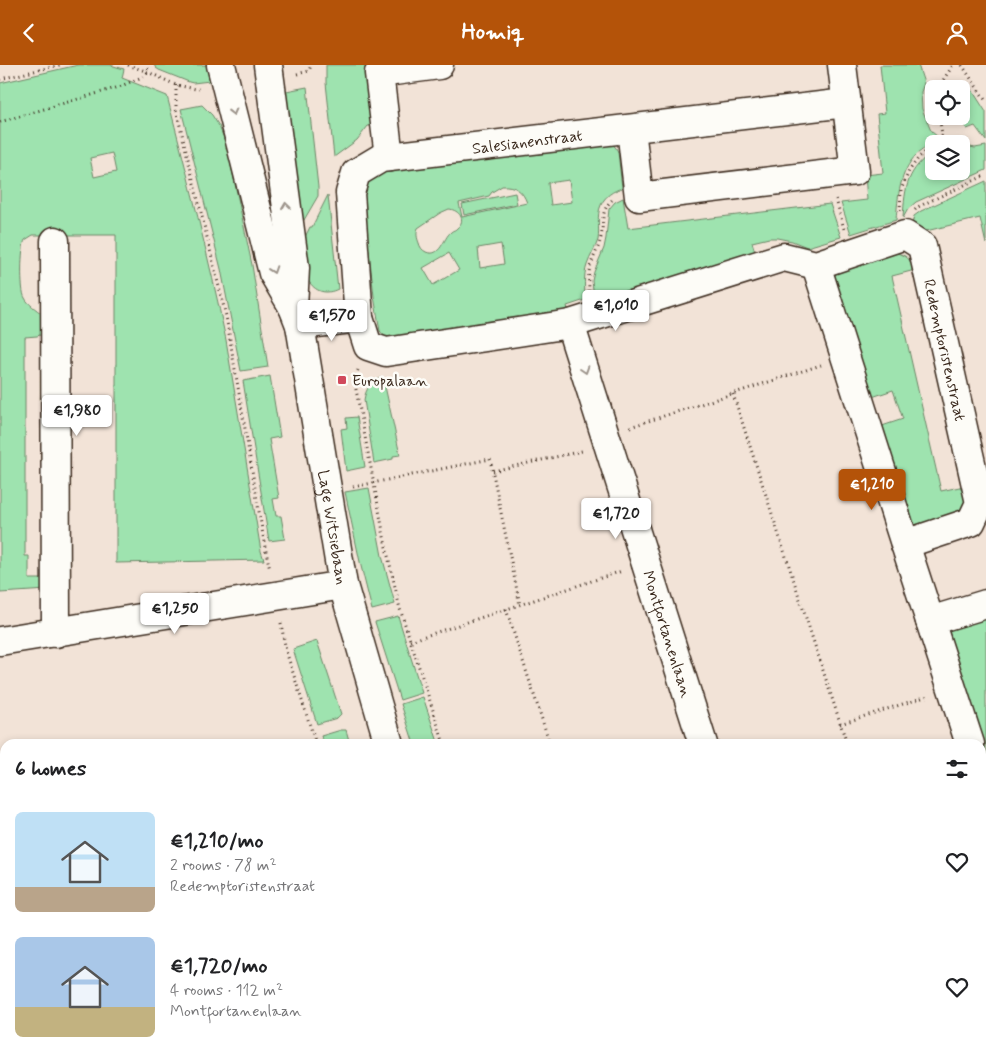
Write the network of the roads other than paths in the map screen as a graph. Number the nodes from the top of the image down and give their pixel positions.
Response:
1 (221, 65) edge
2 (268, 65) edge
3 (439, 65) edge
4 (842, 65) edge
5 (846, 103) junction
6 (631, 129) junction
7 (389, 157) junction
8 (55, 241) dead end
9 (816, 265) junction
10 (296, 316) junction
11 (359, 317) junction
12 (570, 324) junction
13 (904, 544) junction
14 (343, 585) junction
15 (986, 604) edge
16 (930, 621) junction
17 (56, 633) junction
18 (0, 641) edge
19 (388, 739) edge
20 (702, 739) edge
21 (968, 739) edge

1 -> 10 street, Lage Witsiebaan
10 -> 2 street, Lage Witsiebaan
3 - 7 street
4 - 5 street
5 - 6 street, Salesianenstraat
5 - 6 street
6 - 7 street, Salesianenstraat
7 - 11 street, Salesianenstraat
8 - 17 street
9 - 12 street
9 - 13 street
9 - 13 street, Redemptoristenstraat
10 - 11 street
10 - 14 street, Lage Witsiebaan
11 - 12 street, Salesianenstraat
12 -> 20 street, Montfortanenlaan
13 - 16 street
14 - 17 street
14 - 19 street, Lage Witsiebaan
15 - 16 street
16 - 21 street
17 - 18 street

